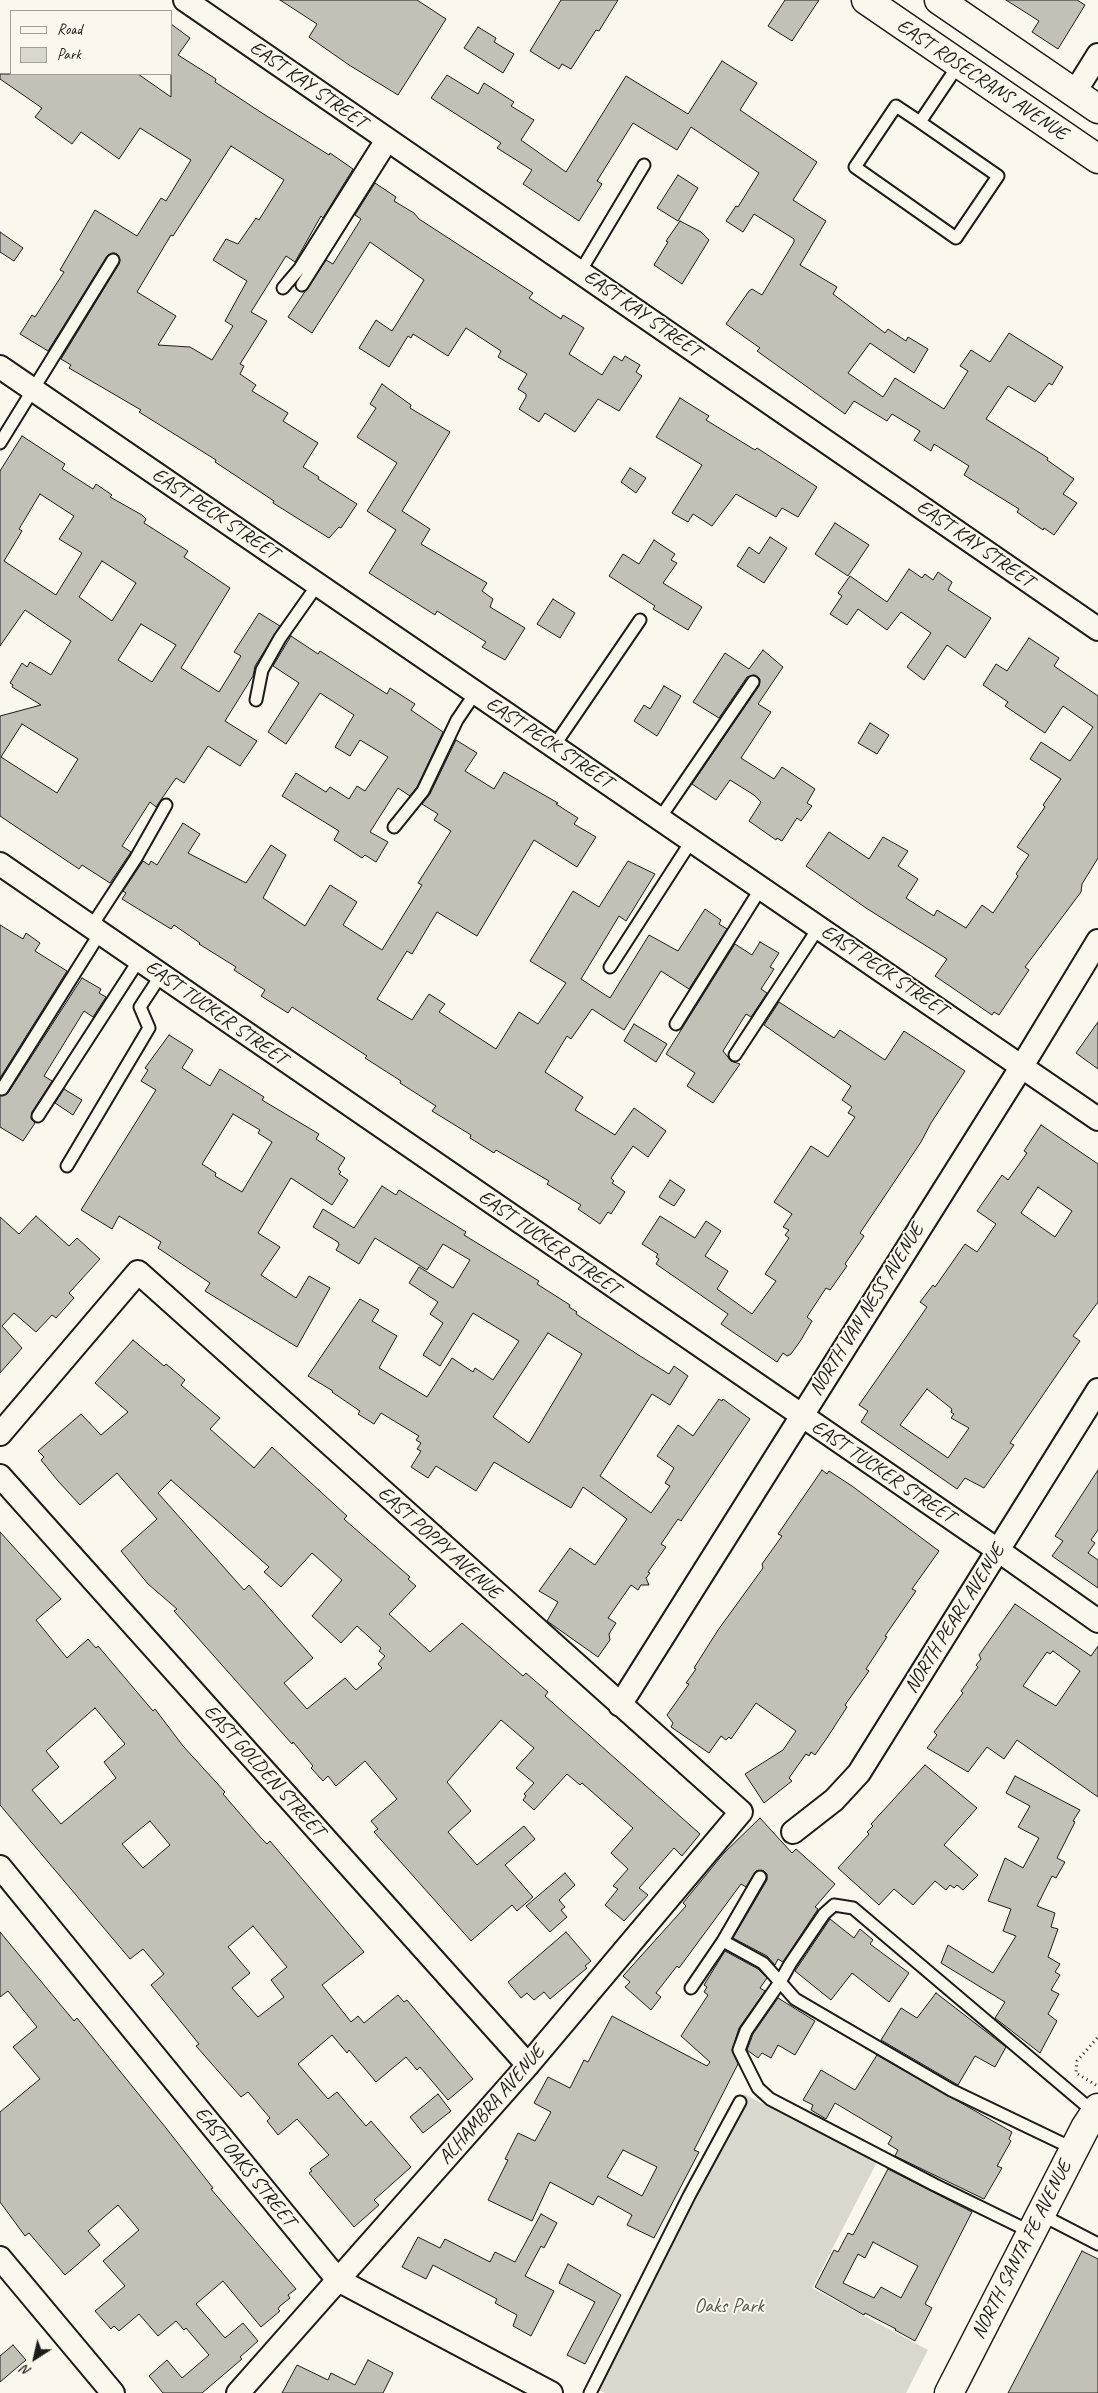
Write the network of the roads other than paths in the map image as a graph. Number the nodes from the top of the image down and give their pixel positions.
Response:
1 (185, 0) edge
2 (866, 0) edge
3 (939, 0) edge
4 (980, 28) junction
5 (1098, 55) edge
6 (959, 64) junction
7 (1075, 92) junction
8 (1098, 109) edge
9 (920, 122) junction
10 (387, 139) junction
11 (1098, 159) edge
12 (644, 165) dead end
13 (113, 260) dead end
14 (580, 272) junction
15 (302, 285) dead end
16 (283, 288) dead end
17 (0, 367) edge
18 (34, 390) junction
19 (0, 442) edge
20 (318, 584) junction
21 (640, 620) dead end
22 (1098, 629) edge
23 (754, 682) dead end
24 (476, 692) junction
25 (256, 700) dead end
26 (554, 746) junction
27 (166, 805) dead end
28 (660, 818) junction
29 (394, 828) dead end
30 (692, 840) junction
31 (0, 864) edge
32 (761, 888) junction
33 (819, 927) junction
34 (96, 930) junction
35 (1098, 940) edge
36 (139, 960) junction
37 (610, 968) dead end
38 (161, 975) junction
39 (676, 1024) dead end
40 (734, 1055) dead end
41 (1022, 1066) junction
42 (2, 1089) dead end
43 (38, 1116) dead end
44 (1098, 1119) edge
45 (66, 1166) dead end
46 (1098, 1390) edge
47 (800, 1416) junction
48 (0, 1434) edge
49 (0, 1476) edge
50 (999, 1551) junction
51 (1098, 1621) edge
52 (620, 1705) junction
53 (741, 1812) joint
54 (792, 1832) dead end
55 (0, 1867) edge
56 (760, 1877) dead end
57 (723, 1941) junction
58 (780, 1982) junction
59 (691, 1988) dead end
60 (528, 2065) junction
61 (740, 2102) dead end
62 (1096, 2111) edge
63 (1074, 2149) junction
64 (1035, 2223) junction
65 (1098, 2244) edge
66 (0, 2258) edge
67 (338, 2280) junction
68 (113, 2393) edge
69 (238, 2393) edge
70 (551, 2393) edge
71 (590, 2393) edge
72 (949, 2393) edge

1 - 10 street, EAST KAY STREET
2 - 6 main road, EAST ROSECRANS AVENUE
3 - 4 main road, EAST ROSECRANS AVENUE
4 - 6 main road
4 - 7 main road, EAST ROSECRANS AVENUE
5 - 7 street
6 - 9 lane
6 - 11 main road, EAST ROSECRANS AVENUE
7 - 8 main road, EAST ROSECRANS AVENUE
9 - 9 lane
10 - 14 street, EAST KAY STREET
10 - 15 lane
10 - 16 lane
12 - 14 lane
13 - 18 lane
14 - 22 street, EAST KAY STREET
17 - 18 street, EAST PECK STREET
18 - 19 lane
18 - 20 street, EAST PECK STREET
20 - 24 street, EAST PECK STREET
20 - 25 lane
21 - 26 lane
23 - 28 lane
24 - 26 street, EAST PECK STREET
24 - 29 lane
26 - 28 street, EAST PECK STREET
27 - 34 lane
28 - 30 street, EAST PECK STREET
30 - 32 street, EAST PECK STREET
30 - 37 lane
31 - 34 street, EAST TUCKER STREET
32 - 33 street, EAST PECK STREET
32 - 39 lane
33 - 40 lane
33 - 41 street, EAST PECK STREET
34 - 36 street, EAST TUCKER STREET
34 - 42 lane
35 - 41 street, NORTH VAN NESS AVENUE
36 - 38 street, EAST TUCKER STREET
36 - 43 lane
38 - 45 lane
38 - 47 street, EAST TUCKER STREET
41 - 44 street, EAST PECK STREET
41 - 47 street, NORTH VAN NESS AVENUE
46 - 50 street, NORTH PEARL AVENUE
47 - 50 street, EAST TUCKER STREET
47 - 52 street, NORTH VAN NESS AVENUE
48 - 52 street, EAST POPPY AVENUE
49 - 60 street, EAST GOLDEN STREET
50 - 51 street, EAST TUCKER STREET
50 - 54 street, NORTH PEARL AVENUE
52 - 53 street, EAST POPPY AVENUE
53 - 60 street, ALHAMBRA AVENUE
55 - 67 street, EAST OAKS STREET
56 - 57 lane
57 - 58 lane
57 - 59 lane
58 - 62 lane
58 - 63 lane
58 - 64 lane
60 - 67 street, ALHAMBRA AVENUE
61 - 71 lane
62 - 63 main road, NORTH SANTA FE AVENUE
63 - 64 main road, NORTH SANTA FE AVENUE
64 - 65 lane
64 - 72 main road, NORTH SANTA FE AVENUE
66 - 68 street
67 - 69 street, ALHAMBRA AVENUE
67 - 70 street, EAST OAKS STREET

